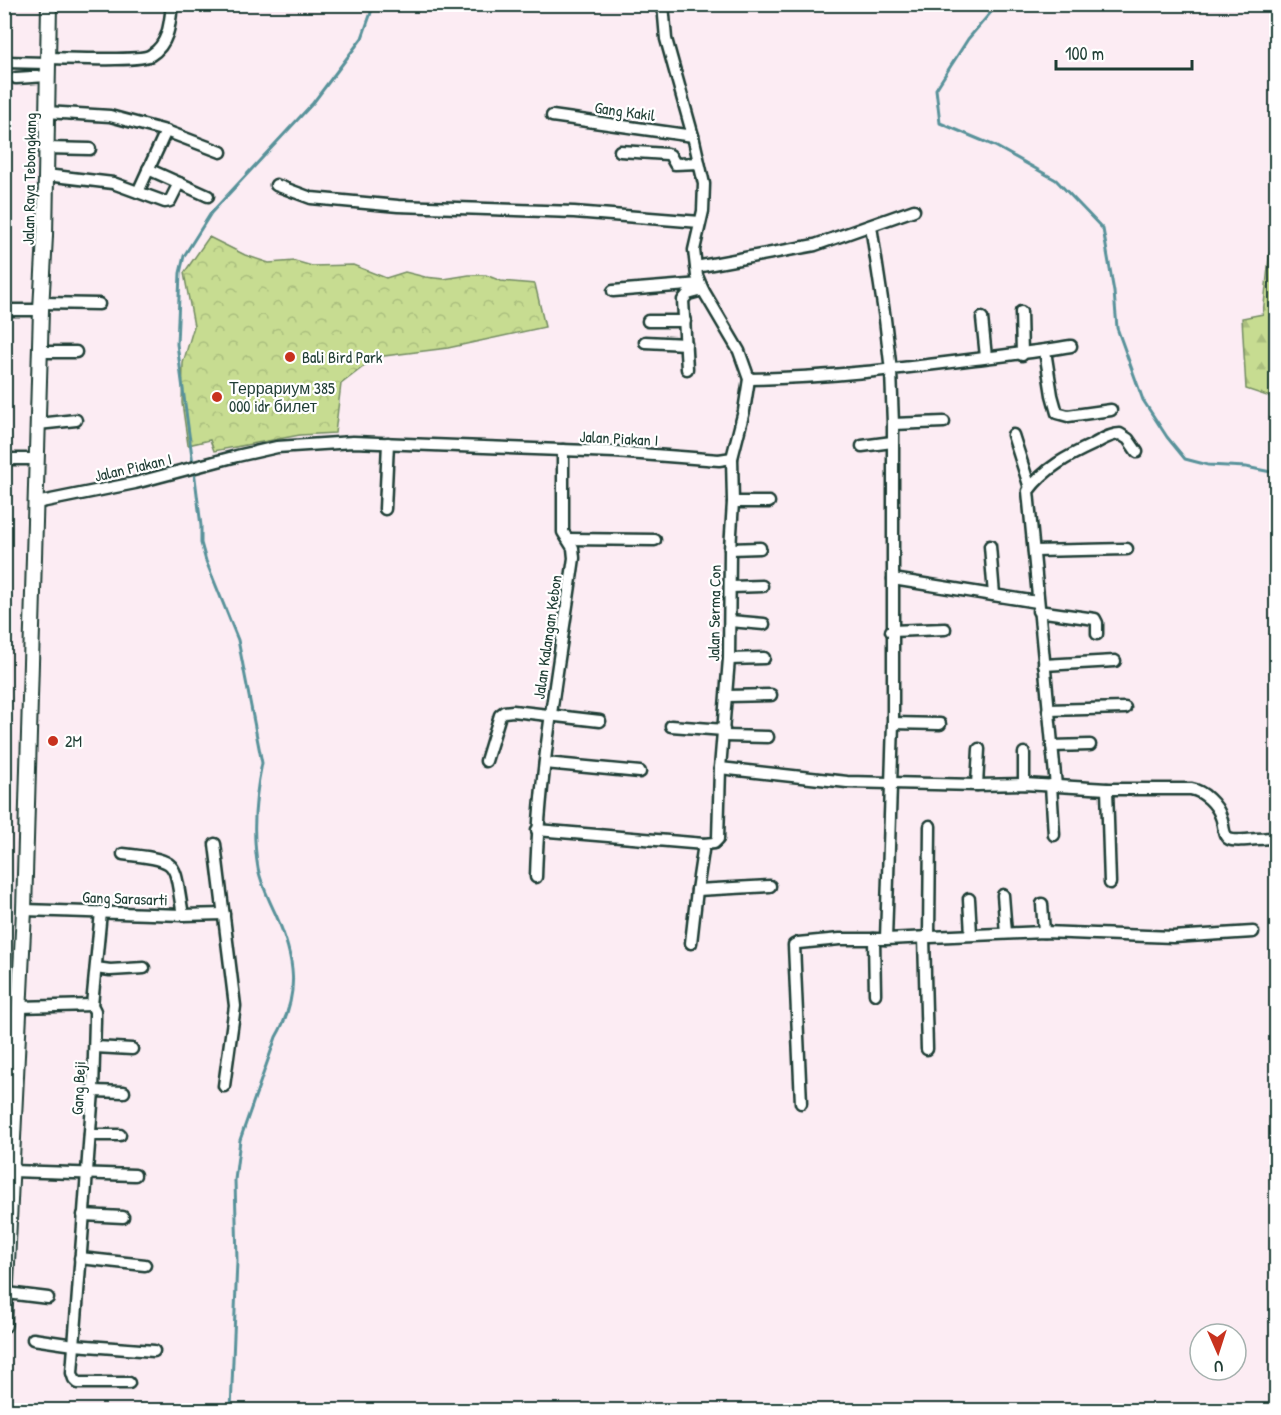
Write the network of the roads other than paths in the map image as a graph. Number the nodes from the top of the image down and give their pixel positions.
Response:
1 (49, 4) edge
2 (172, 4) edge
3 (663, 4) edge
4 (4, 62) edge
5 (47, 66) junction
6 (16, 78) dead end
7 (46, 112) junction
8 (552, 116) dead end
9 (166, 131) junction
10 (693, 136) junction
11 (46, 148) junction
12 (90, 149) dead end
13 (620, 151) dead end
14 (221, 152) dead end
15 (699, 163) junction
16 (148, 169) junction
17 (46, 175) junction
18 (179, 183) junction
19 (276, 185) dead end
20 (138, 192) junction
21 (207, 196) dead end
22 (914, 210) dead end
23 (700, 222) junction
24 (871, 226) junction
25 (696, 267) junction
26 (702, 287) junction
27 (614, 291) dead end
28 (99, 304) dead end
29 (42, 307) junction
30 (4, 310) edge
31 (1021, 312) dead end
32 (982, 318) dead end
33 (648, 321) dead end
34 (685, 321) junction
35 (645, 342) dead end
36 (686, 344) junction
37 (1071, 346) dead end
38 (1045, 351) junction
39 (40, 352) junction
40 (76, 352) dead end
41 (1022, 354) junction
42 (986, 357) junction
43 (687, 369) dead end
44 (891, 371) junction
45 (749, 379) junction
46 (1111, 410) dead end
47 (76, 420) dead end
48 (944, 422) dead end
49 (38, 424) junction
50 (893, 424) junction
51 (1013, 435) dead end
52 (892, 442) junction
53 (388, 443) junction
54 (862, 446) dead end
55 (563, 450) junction
56 (1137, 452) dead end
57 (732, 458) junction
58 (4, 459) edge
59 (37, 459) junction
60 (1030, 488) junction
61 (733, 502) junction
62 (769, 502) dead end
63 (36, 503) junction
64 (385, 509) dead end
65 (568, 539) junction
66 (655, 540) dead end
67 (990, 546) dead end
68 (760, 548) dead end
69 (730, 549) junction
70 (1127, 549) dead end
71 (1034, 551) junction
72 (893, 579) junction
73 (762, 586) dead end
74 (731, 587) junction
75 (994, 594) junction
76 (1038, 607) junction
77 (730, 621) junction
78 (764, 624) dead end
79 (945, 629) dead end
80 (891, 631) junction
81 (1097, 633) dead end
82 (764, 658) dead end
83 (729, 659) junction
84 (1114, 661) dead end
85 (1044, 664) junction
86 (771, 695) dead end
87 (728, 696) junction
88 (1125, 708) dead end
89 (1048, 710) junction
90 (551, 716) junction
91 (600, 722) dead end
92 (893, 723) junction
93 (940, 724) dead end
94 (671, 726) dead end
95 (724, 733) junction
96 (768, 737) dead end
97 (1090, 745) dead end
98 (1052, 746) junction
99 (979, 749) dead end
100 (1024, 753) dead end
101 (486, 761) dead end
102 (545, 763) junction
103 (720, 768) junction
104 (640, 772) dead end
105 (892, 782) junction
106 (1024, 784) junction
107 (977, 785) junction
108 (1053, 785) junction
109 (1107, 789) junction
110 (930, 826) dead end
111 (537, 830) junction
112 (1054, 835) dead end
113 (1276, 838) edge
114 (215, 844) dead end
115 (704, 844) junction
116 (123, 854) dead end
117 (536, 877) dead end
118 (1110, 883) dead end
119 (770, 886) dead end
120 (697, 890) junction
121 (1003, 895) dead end
122 (969, 898) dead end
123 (1042, 904) dead end
124 (24, 910) junction
125 (101, 912) junction
126 (224, 914) junction
127 (183, 915) junction
128 (1044, 932) junction
129 (1253, 932) dead end
130 (1006, 933) junction
131 (971, 934) junction
132 (927, 937) junction
133 (874, 939) junction
134 (886, 939) junction
135 (691, 943) dead end
136 (96, 968) junction
137 (144, 968) dead end
138 (874, 994) dead end
139 (92, 1005) junction
140 (20, 1006) junction
141 (95, 1047) junction
142 (132, 1049) dead end
143 (927, 1049) dead end
144 (224, 1086) dead end
145 (93, 1091) junction
146 (123, 1092) dead end
147 (801, 1103) dead end
148 (120, 1134) dead end
149 (90, 1135) junction
150 (12, 1171) junction
151 (86, 1174) junction
152 (135, 1175) dead end
153 (7, 1197) edge
154 (83, 1215) junction
155 (123, 1217) dead end
156 (80, 1258) junction
157 (146, 1265) dead end
158 (6, 1266) edge
159 (7, 1293) junction
160 (48, 1298) dead end
161 (4, 1325) edge
162 (33, 1339) dead end
163 (74, 1345) junction
164 (154, 1351) dead end
165 (129, 1383) dead end

1 - 5 main road, Jalan Raya Tebongkang
2 - 5 street
3 - 10 street
4 - 5 street
5 - 6 street
5 - 7 main road, Jalan Raya Tebongkang
7 - 9 street
7 - 11 main road, Jalan Raya Tebongkang
8 - 10 street, Gang Kakil
9 - 14 street
9 - 16 street
10 - 15 street
11 - 12 street
11 - 17 main road, Jalan Raya Tebongkang
13 - 15 street
15 - 23 street
16 - 18 street
16 - 20 street
17 - 20 street
17 - 29 main road, Jalan Raya Tebongkang
18 - 20 street
18 - 21 street
19 - 23 street
22 - 24 street
23 - 25 street
24 - 25 street
24 - 44 street
25 - 26 street
26 - 27 street
26 - 34 street
26 - 45 street
28 - 29 street
29 - 30 street
29 - 39 main road, Jalan Raya Tebongkang
31 - 41 street
32 - 42 street
33 - 34 street
34 - 36 street
35 - 36 street
36 - 43 street
37 - 38 street
38 - 41 street
38 - 46 street
39 - 40 street
39 - 49 main road, Jalan Raya Tebongkang
41 - 42 street
42 - 44 street
44 - 45 street
44 - 50 street
45 - 57 street
47 - 49 street
48 - 50 street
49 - 59 main road, Jalan Raya Tebongkang
50 - 52 street
51 - 60 street
52 - 54 street
52 - 72 street
53 - 55 street, Jalan Piakan I
53 - 63 street, Jalan Piakan I
53 - 64 street
55 - 57 street, Jalan Piakan I
55 - 65 street, Jalan Kalangan Kebon
56 - 60 street
57 - 61 street, Jalan Serma Con
58 - 59 street
59 - 63 main road, Jalan Raya Tebongkang
60 - 71 street
61 - 62 street
61 - 69 street, Jalan Serma Con
63 - 124 main road, Jalan Raya Tebongkang
65 - 66 street
65 - 90 street, Jalan Kalangan Kebon
67 - 75 street
68 - 69 street
69 - 74 street, Jalan Serma Con
70 - 71 street
71 - 76 street
72 - 75 street
72 - 80 street
73 - 74 street
74 - 77 street, Jalan Serma Con
75 - 76 street
76 - 81 street
76 - 85 street
77 - 78 street
77 - 83 street, Jalan Serma Con
79 - 80 street
80 - 92 street
82 - 83 street
83 - 87 street, Jalan Serma Con
84 - 85 street
85 - 89 street
86 - 87 street
87 - 95 street, Jalan Serma Con
88 - 89 street
89 - 98 street
90 - 91 street
90 - 101 street
90 - 102 street, Jalan Kalangan Kebon
92 - 93 street
92 - 105 street
94 - 95 street
95 - 96 street
95 - 103 street, Jalan Serma Con
97 - 98 street
98 - 108 street
99 - 107 street
100 - 106 street
102 - 104 street
102 - 111 street, Jalan Kalangan Kebon
103 - 105 street
103 - 115 street, Jalan Serma Con
105 - 107 street
105 - 134 street
106 - 107 street
106 - 108 street
108 - 109 street
108 - 112 street
109 - 113 street
109 - 118 street
110 - 132 street
111 - 115 street
111 - 117 street, Jalan Kalangan Kebon
114 - 126 street
115 - 120 street
116 - 127 street
119 - 120 street
120 - 135 street
121 - 130 street
122 - 131 street
123 - 128 street
124 - 125 street, Gang Sarasarti
124 - 140 main road, Jalan Raya Tebongkang
125 - 127 street, Gang Sarasarti
125 - 136 street, Gang Beji
126 - 127 street, Gang Sarasarti
126 - 144 street
128 - 129 street
128 - 130 street
130 - 131 street
131 - 132 street
132 - 134 street
132 - 143 street
133 - 134 street
133 - 138 street
133 - 147 street
136 - 137 street
136 - 139 street, Gang Beji
139 - 140 street
139 - 141 street, Gang Beji
140 - 150 main road, Jalan Raya Tebongkang
141 - 142 street
141 - 145 street, Gang Beji
145 - 146 street
145 - 149 street, Gang Beji
148 - 149 street
149 - 151 street, Gang Beji
150 - 151 street
150 - 153 main road, Jalan Raya Tebongkang
151 - 152 street
151 - 154 street, Gang Beji
153 - 158 main road, Jalan Raya Tebongkang
154 - 155 street
154 - 156 street, Gang Beji
156 - 157 street
156 - 163 street, Gang Beji
158 - 159 main road, Jalan Raya Tebongkang
159 - 160 street
159 - 161 main road, Jalan Raya Tebongkang
162 - 163 street
163 - 164 street
163 - 165 street, Gang Beji

